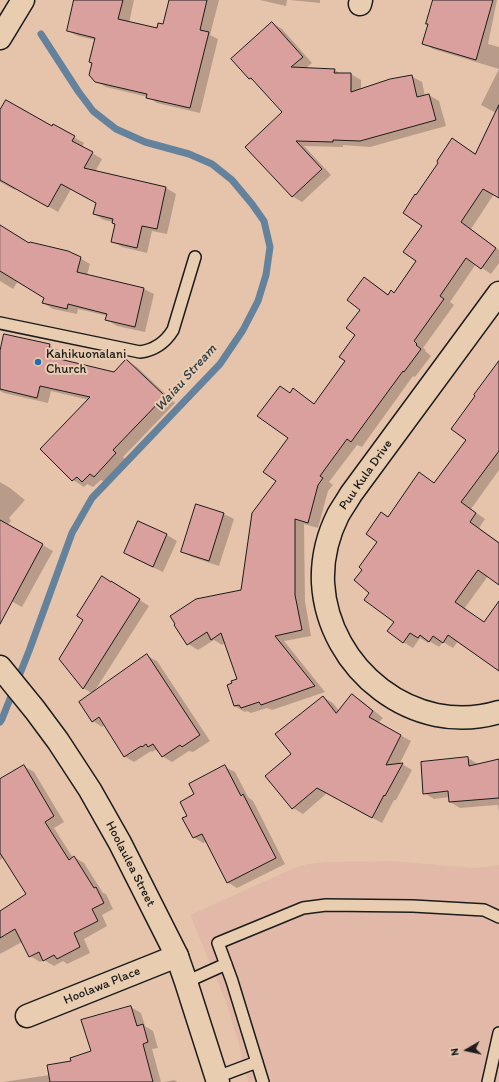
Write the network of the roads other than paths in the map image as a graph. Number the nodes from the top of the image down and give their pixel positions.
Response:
1 (23, 0) edge
2 (0, 38) edge
3 (195, 257) dead end
4 (499, 293) edge
5 (0, 324) edge
6 (3, 671) edge
7 (499, 712) edge
8 (499, 917) edge
9 (176, 956) junction
10 (226, 964) junction
11 (186, 982) junction
12 (26, 1016) dead end
13 (499, 1033) edge
14 (257, 1062) junction
15 (217, 1079) edge
16 (263, 1082) edge
17 (488, 1082) edge

1 - 2 street
3 - 5 lane
4 - 7 street, Puu Kula Drive
6 - 9 street, Hoolaulea Street
8 - 10 lane
9 - 11 street, Hoolaulea Street
9 - 12 street, Hoolawa Place
10 - 11 lane
10 - 14 lane
11 - 15 street, Hoolaulea Street
13 - 17 lane
14 - 15 lane
14 - 16 lane

